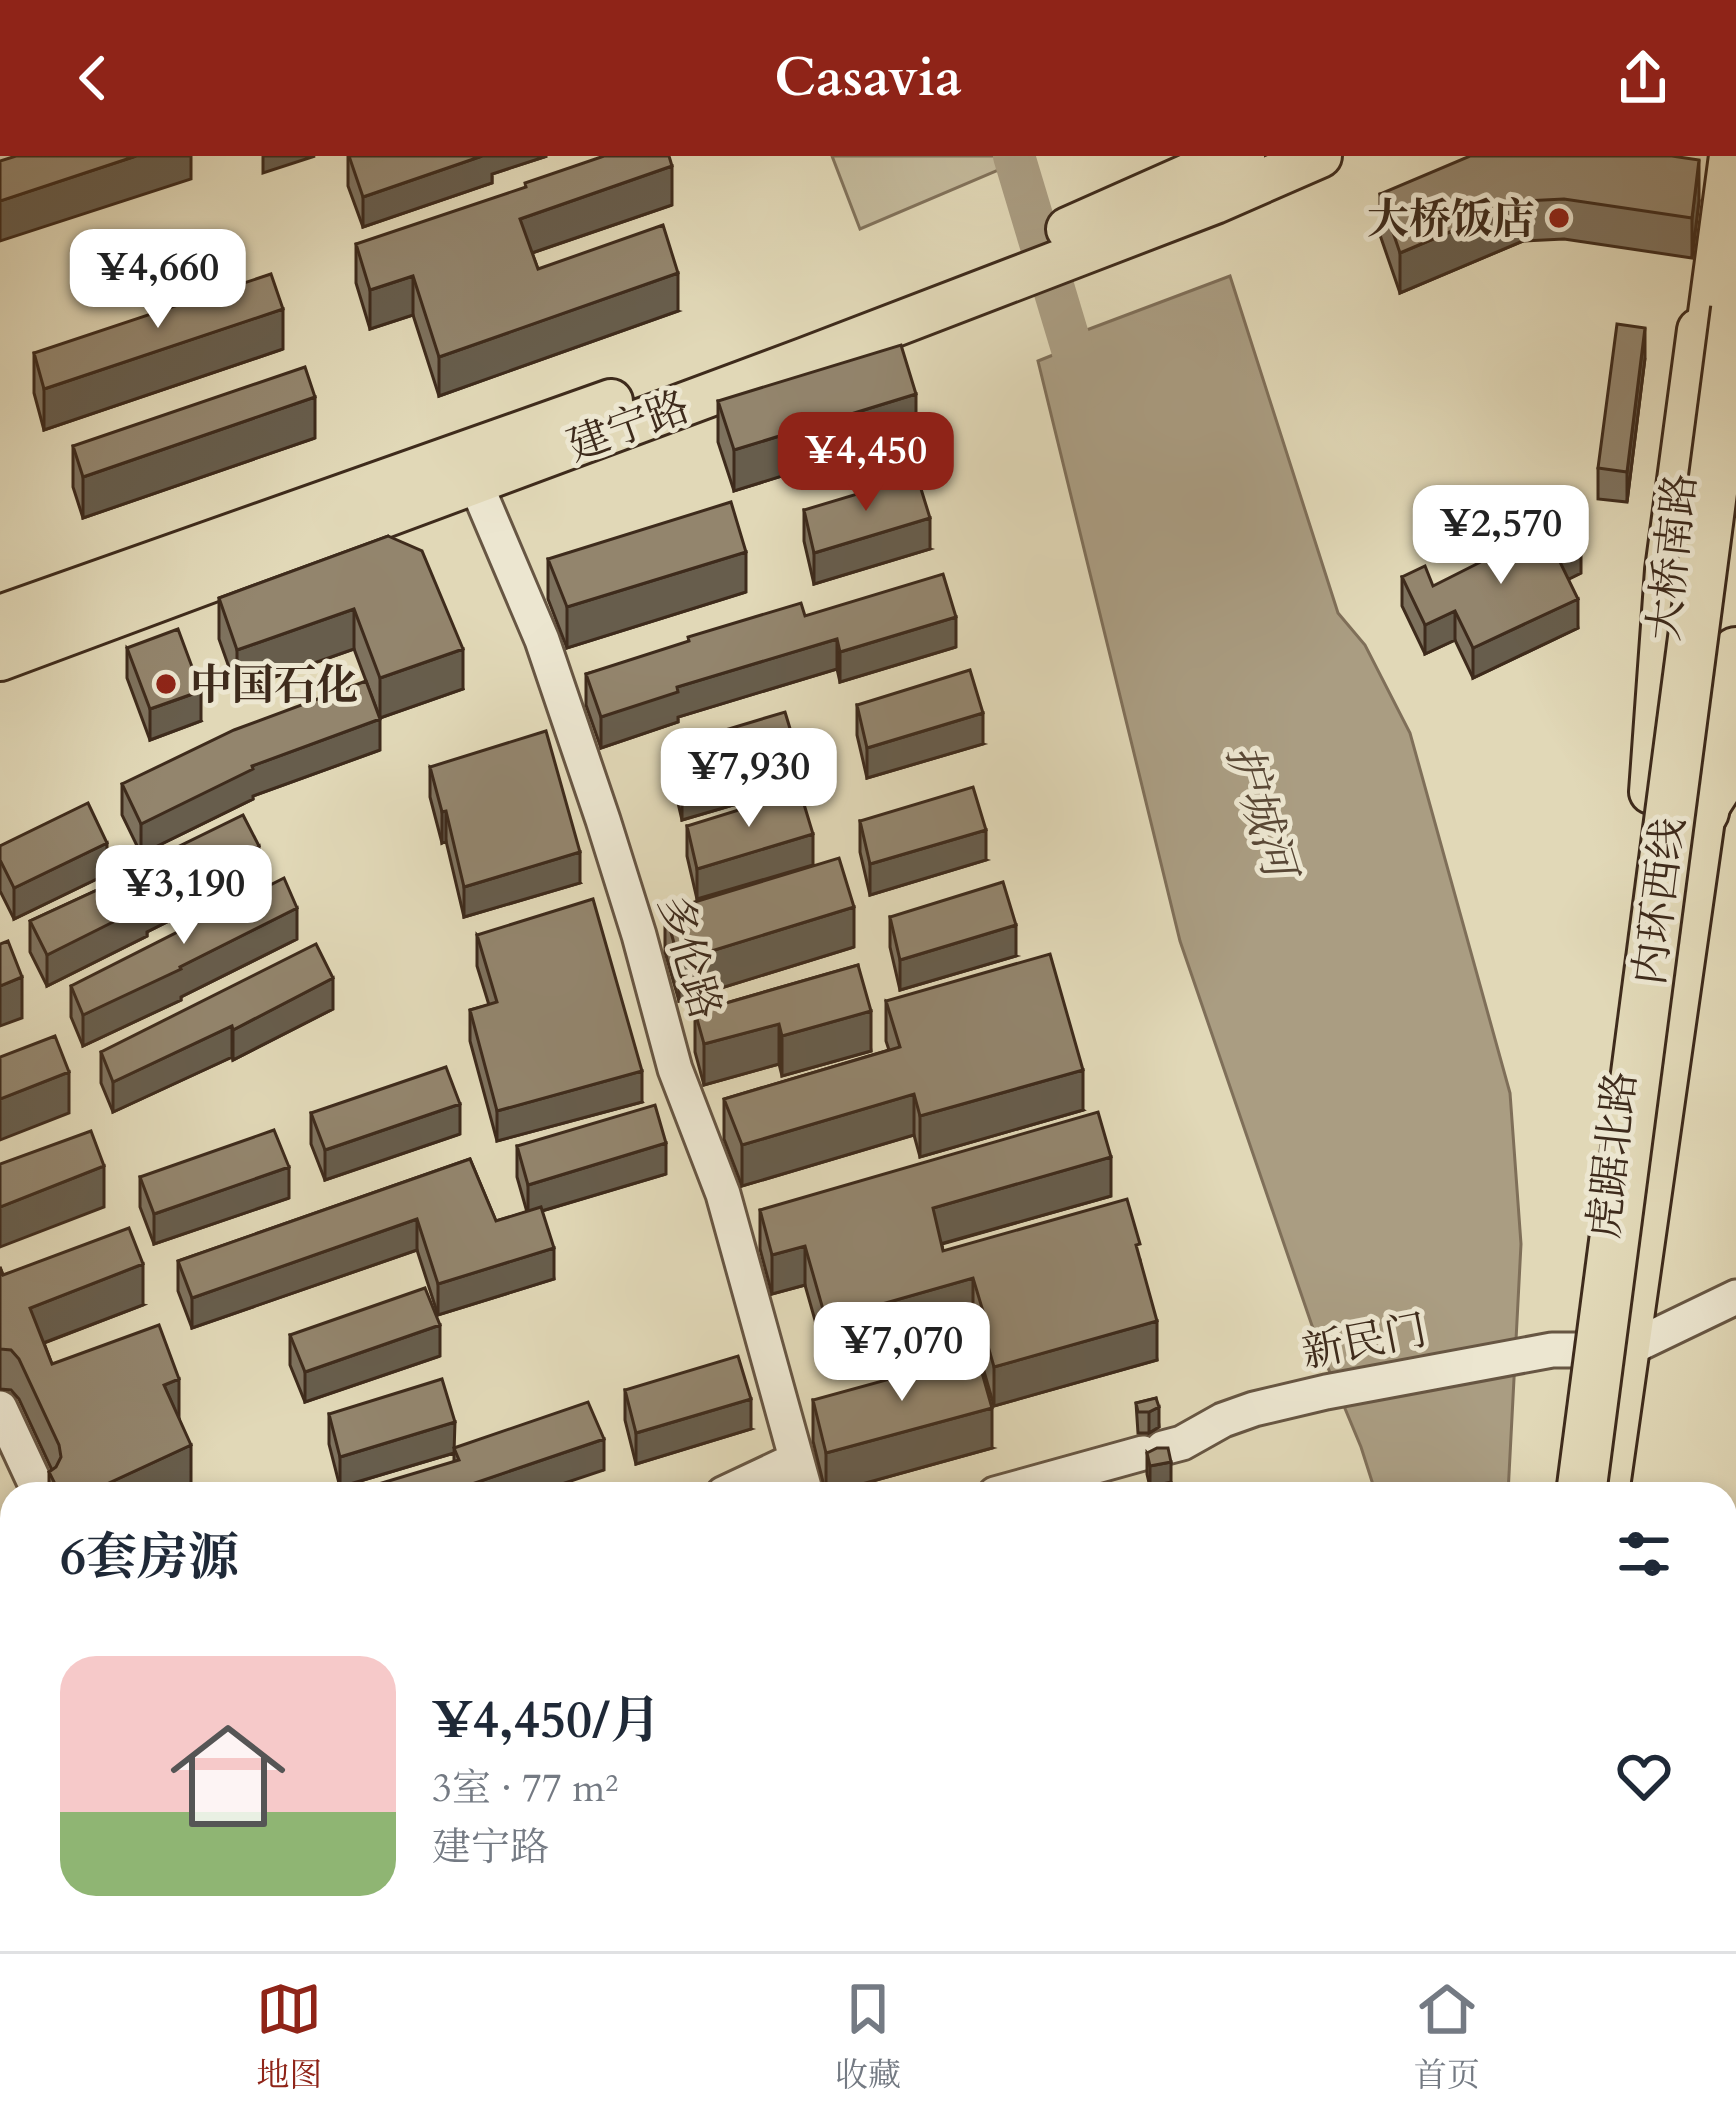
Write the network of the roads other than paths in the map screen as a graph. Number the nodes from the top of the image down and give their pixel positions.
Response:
1 (1320, 156) edge
2 (1723, 156) edge
3 (1733, 156) edge
4 (1215, 169) edge
5 (1736, 309) edge
6 (1736, 453) edge
7 (469, 468) junction
8 (0, 617) edge
9 (1736, 652) edge
10 (0, 659) edge
11 (1736, 763) edge
12 (1704, 812) junction
13 (1649, 816) junction
14 (1736, 1297) edge
15 (1608, 1351) junction
16 (0, 1408) edge
17 (1155, 1459) junction
18 (795, 1460) junction
19 (34, 1482) edge
20 (748, 1482) edge
21 (802, 1482) edge
22 (1050, 1482) edge
23 (1093, 1482) edge
24 (1573, 1482) edge
25 (1582, 1482) edge
26 (1598, 1482) edge
27 (1607, 1482) edge

1 - 4 main road, 建宁路
2 - 13 main road, 大桥南路
3 - 13 highway
4 - 7 main road, 建宁路
5 - 25 highway, 内环西线, bridge
6 - 26 highway, 内环西线
7 - 8 main road, 建宁路
7 - 10 main road, 建宁路
7 - 18 street, 多伦路
9 - 12 highway
11 - 12 main road
12 - 15 main road
13 - 15 main road, 虎踞北路
14 - 15 street
15 - 17 street, 新民门
15 - 24 main road, 虎踞北路
15 - 27 main road
16 - 19 street
17 - 22 street, 新民门
17 - 23 street
18 - 20 street
18 - 21 street, 多伦路

